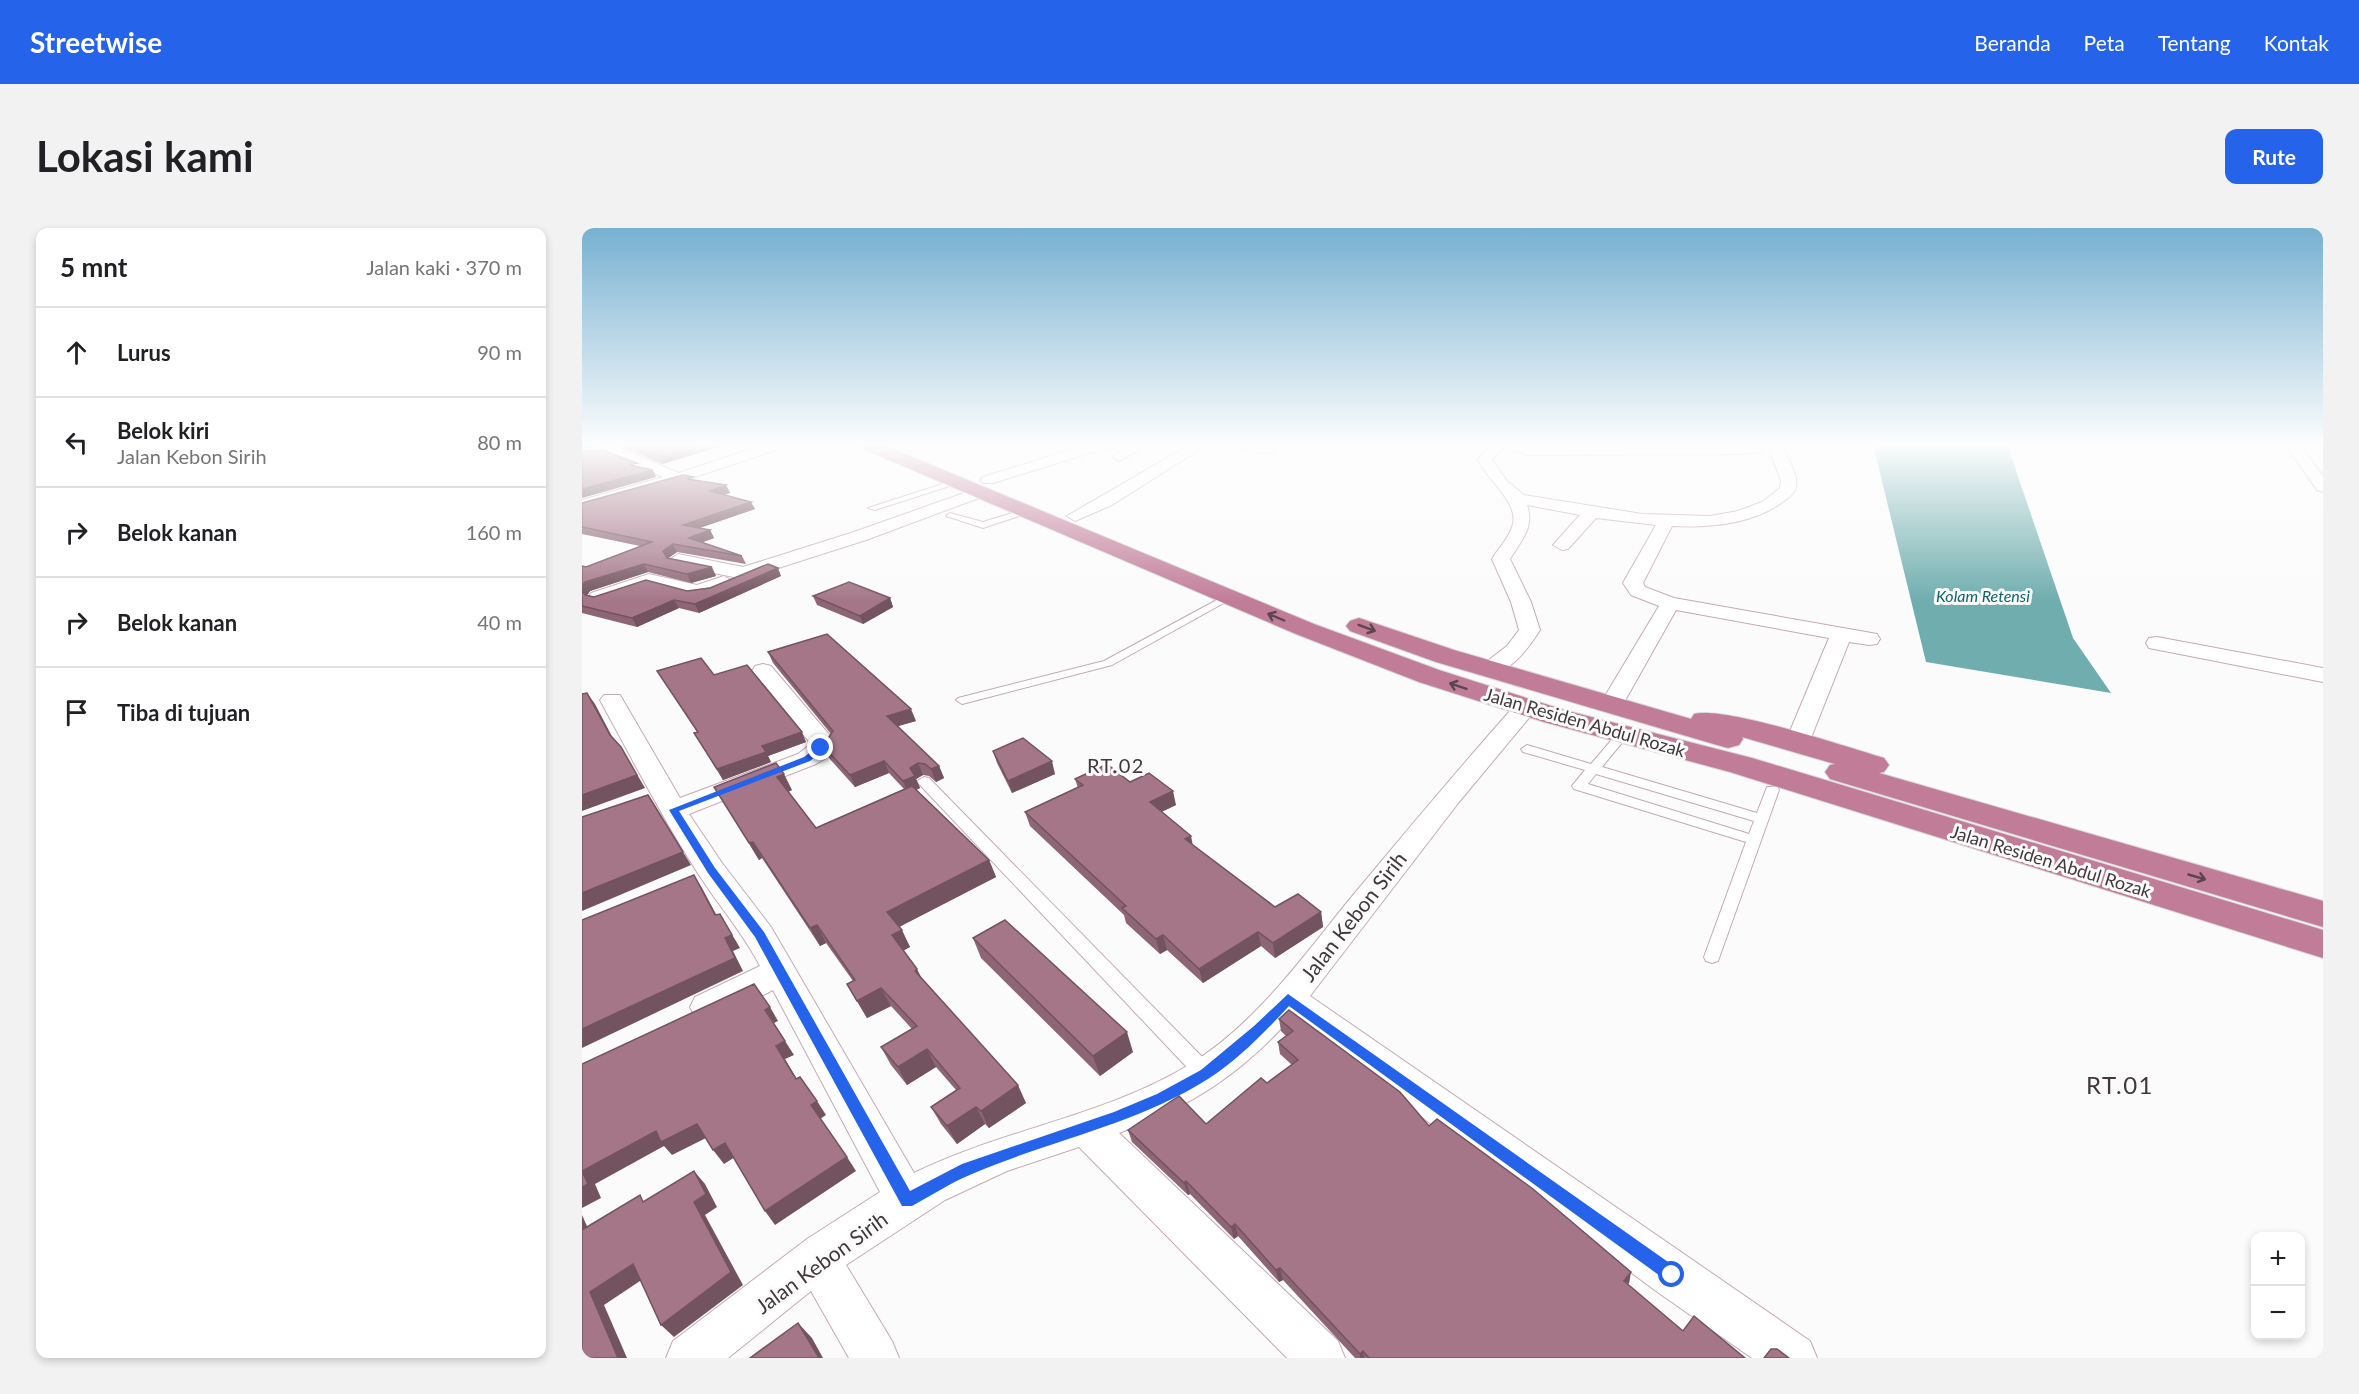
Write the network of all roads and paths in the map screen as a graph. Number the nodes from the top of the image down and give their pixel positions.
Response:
1 (1514, 496) edge
2 (610, 497) edge
3 (909, 497) edge
4 (957, 497) edge
5 (1002, 497) edge
6 (1017, 497) edge
7 (1115, 497) edge
8 (1517, 497) edge
9 (1781, 497) edge
10 (582, 505) edge
11 (872, 508) dead end
12 (1025, 511) junction
13 (1592, 513) junction
14 (950, 516) dead end
15 (1075, 516) junction
16 (1666, 522) junction
17 (1562, 545) dead end
18 (678, 560) edge
19 (744, 573) junction
20 (598, 597) edge
21 (1228, 597) junction
22 (1670, 603) junction
23 (1841, 634) junction
24 (1869, 639) dead end
25 (2157, 643) dead end
26 (1488, 669) junction
27 (763, 671) dead end
28 (2323, 675) edge
29 (612, 700) dead end
30 (962, 700) dead end
31 (1614, 701) junction
32 (1547, 705) junction
33 (1618, 739) junction
34 (1798, 743) junction
35 (1527, 749) dead end
36 (1593, 768) junction
37 (924, 781) dead end
38 (660, 801) junction
39 (1767, 805) junction
40 (1754, 840) junction
41 (2323, 893) edge
42 (2323, 914) edge
43 (2323, 944) edge
44 (1712, 957) dead end
45 (2323, 964) edge
46 (780, 971) junction
47 (1288, 999) junction
48 (676, 1022) edge
49 (1206, 1074) junction
50 (1087, 1128) junction
51 (907, 1201) junction
52 (818, 1260) junction
53 (690, 1358) edge
54 (875, 1358) edge
55 (1322, 1358) edge
56 (1793, 1358) edge

1 - 26 street
2 - 10 street
3 - 11 lane
4 - 19 street
5 - 12 highway, Jalan Residen Abdul Rozak
6 - 15 highway, Jalan Residen Abdul Rozak
7 - 15 street
8 - 13 street
9 - 16 street
12 - 14 lane
12 - 21 highway, Jalan Residen Abdul Rozak
13 - 16 street
13 - 17 street
15 -> 26 highway, Jalan Residen Abdul Rozak
16 - 22 street
18 - 19 street
19 - 20 street
21 - 30 lane
32 -> 21 highway, Jalan Residen Abdul Rozak
22 - 23 street
22 - 31 street
23 - 24 street
23 - 34 street
25 - 28 street
26 - 32 highway, Jalan Residen Abdul Rozak
27 - 38 street
29 - 38 street
31 - 32 highway
31 - 34 highway
32 - 33 highway
32 -> 42 highway, Jalan Residen Abdul Rozak
32 - 43 highway, Jalan Residen Abdul Rozak
32 - 47 street, Jalan Kebon Sirih
33 - 36 lane
33 - 39 highway
34 - 41 highway
35 - 36 lane
36 - 39 lane
36 - 40 lane
37 - 49 lane
38 - 46 street
39 - 40 lane
39 - 45 highway
40 - 44 lane
46 - 48 street
46 - 51 street
47 - 49 street, Jalan Kebon Sirih
47 - 56 street
49 - 50 street, Jalan Kebon Sirih
50 - 51 street, Jalan Kebon Sirih
50 - 55 street
51 - 52 street, Jalan Kebon Sirih
52 - 53 street, Jalan Kebon Sirih
52 - 54 street

